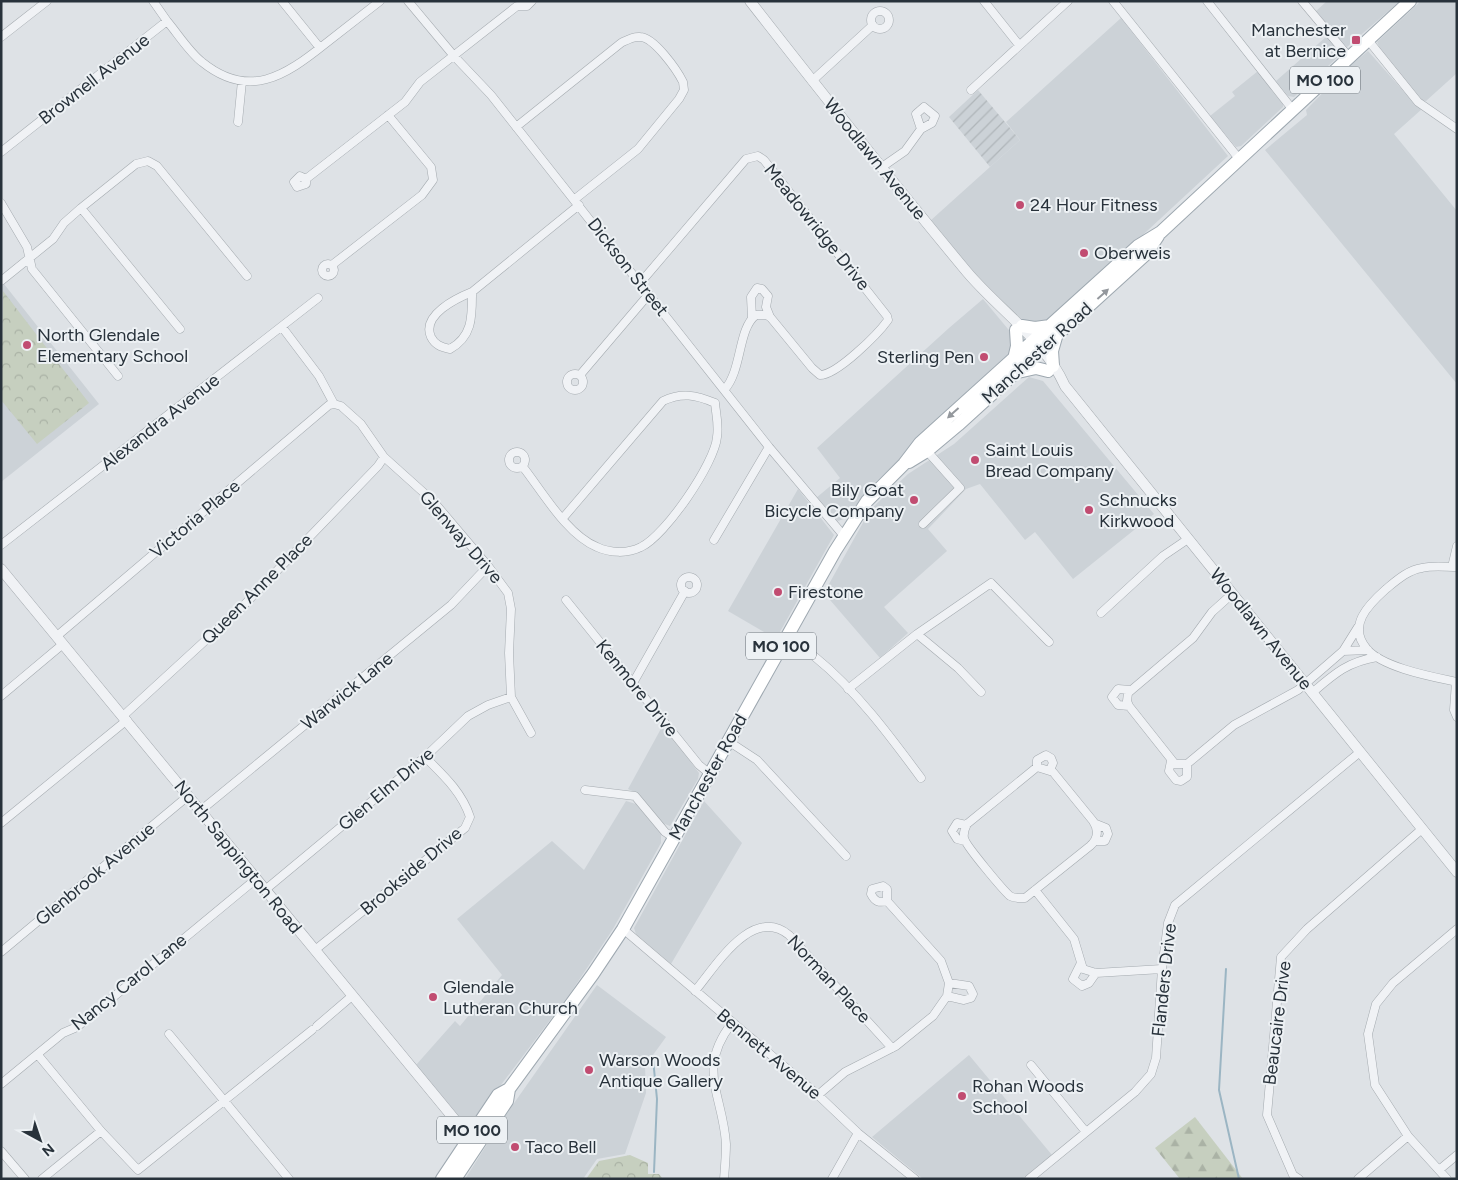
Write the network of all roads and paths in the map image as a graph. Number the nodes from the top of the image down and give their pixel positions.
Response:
1 (47, 1) edge
2 (153, 1) edge
3 (282, 1) edge
4 (380, 1) edge
5 (408, 1) edge
6 (532, 1) edge
7 (750, 1) edge
8 (984, 1) edge
9 (1068, 1) edge
10 (1113, 1) edge
11 (1207, 1) edge
12 (1302, 1) edge
13 (1410, 1) edge
14 (517, 4) edge
15 (167, 21) junction
16 (873, 25) dead end
17 (1, 37) edge
18 (1368, 40) junction
19 (1019, 45) junction
20 (320, 48) junction
21 (454, 56) junction
22 (1350, 57) junction
23 (242, 81) junction
24 (812, 81) junction
25 (971, 90) dead end
26 (1293, 110) junction
27 (388, 115) junction
28 (238, 122) dead end
29 (516, 127) junction
30 (921, 129) dead end
31 (1457, 129) edge
32 (1, 152) edge
33 (1240, 160) junction
34 (882, 167) junction
35 (306, 179) dead end
36 (577, 202) junction
37 (1, 203) edge
38 (81, 208) junction
39 (30, 258) junction
40 (332, 265) dead end
41 (247, 276) dead end
42 (1, 281) edge
43 (641, 282) junction
44 (472, 292) junction
45 (649, 294) junction
46 (318, 298) dead end
47 (770, 317) junction
48 (752, 318) junction
49 (282, 327) junction
50 (1019, 328) junction
51 (180, 329) dead end
52 (1054, 330) junction
53 (1035, 348) junction
54 (1014, 359) junction
55 (1051, 368) junction
56 (1015, 373) junction
57 (580, 375) dead end
58 (118, 376) dead end
59 (727, 391) junction
60 (715, 403) junction
61 (334, 404) junction
62 (770, 447) junction
63 (927, 451) junction
64 (384, 457) junction
65 (904, 464) junction
66 (522, 467) dead end
67 (563, 518) junction
68 (924, 524) dead end
69 (844, 536) junction
70 (1188, 539) junction
71 (714, 540) dead end
72 (1, 545) edge
73 (1457, 546) edge
74 (488, 566) junction
75 (1454, 567) edge
76 (1, 569) edge
77 (685, 591) dead end
78 (1232, 594) junction
79 (566, 600) dead end
80 (1101, 613) dead end
81 (1358, 627) junction
82 (917, 634) junction
83 (786, 639) junction
84 (60, 640) junction
85 (1050, 642) dead end
86 (1368, 650) junction
87 (1343, 651) junction
88 (1377, 657) junction
89 (1457, 682) edge
90 (633, 683) junction
91 (1304, 684) junction
92 (848, 689) junction
93 (1130, 690) junction
94 (980, 692) dead end
95 (1312, 693) junction
96 (1, 696) edge
97 (511, 697) junction
98 (1129, 706) junction
99 (1457, 717) edge
100 (125, 718) junction
101 (531, 734) dead end
102 (728, 741) junction
103 (1360, 752) junction
104 (425, 757) junction
105 (1171, 761) junction
106 (1187, 764) junction
107 (710, 774) junction
108 (921, 778) dead end
109 (584, 790) dead end
110 (188, 796) junction
111 (200, 811) junction
112 (1, 823) edge
113 (966, 825) junction
114 (1422, 829) junction
115 (674, 838) junction
116 (964, 838) junction
117 (846, 856) dead end
118 (1457, 872) edge
119 (256, 879) junction
120 (265, 890) junction
121 (1035, 890) junction
122 (887, 901) dead end
123 (623, 929) junction
124 (1457, 930) edge
125 (315, 950) junction
126 (1, 952) edge
127 (1080, 965) junction
128 (1162, 969) junction
129 (1096, 973) junction
130 (949, 983) junction
131 (695, 991) junction
132 (352, 996) junction
133 (947, 996) junction
134 (732, 1023) junction
135 (169, 1034) dead end
136 (892, 1048) junction
137 (38, 1055) junction
138 (1031, 1065) dead end
139 (1, 1084) edge
140 (818, 1095) junction
141 (225, 1100) junction
142 (101, 1131) junction
143 (1086, 1132) junction
144 (858, 1133) junction
145 (1408, 1136) junction
146 (472, 1141) junction
147 (1, 1151) edge
148 (1457, 1155) edge
149 (1439, 1170) junction
150 (285, 1177) edge
151 (25, 1179) edge
152 (42, 1179) edge
153 (442, 1179) edge
154 (455, 1179) edge
155 (724, 1179) edge
156 (832, 1179) edge
157 (915, 1179) edge
158 (1029, 1179) edge
159 (1299, 1179) edge
160 (1358, 1179) edge
161 (1447, 1179) edge

1 - 17 street
2 - 15 street, Brownell Avenue
3 - 20 street
4 - 20 street
5 - 21 street, Dickson Street
6 - 14 street
7 - 24 street, Woodlawn Avenue
8 - 19 street
9 - 19 street
10 - 33 street
11 - 26 street
12 - 22 street
13 - 18 main road, Manchester Road / MO 100
14 - 21 street
15 - 23 street
15 - 32 street, Brownell Avenue
16 - 24 street
18 - 22 main road, Manchester Road / MO 100
18 - 31 street
19 - 25 street
20 - 23 street
21 - 27 street
21 - 29 street, Dickson Street
22 - 26 main road, Manchester Road / MO 100
23 - 28 street
24 - 34 street, Woodlawn Avenue
26 - 33 main road, Manchester Road / MO 100
27 - 35 street
27 - 40 street
29 - 36 street, Dickson Street
29 - 36 street
30 - 34 street
33 - 52 main road, Manchester Road / MO 100
34 - 50 street, Woodlawn Avenue
36 - 43 street, Dickson Street
36 - 44 street
37 - 39 street
38 - 39 street
38 - 41 street
38 - 51 street
39 - 42 street
39 - 58 street
43 - 45 street, Dickson Street
43 - 47 street, Meadowridge Drive
44 - 44 street
45 - 57 street
45 - 59 street, Dickson Street
46 - 49 street, Alexandra Avenue
47 - 48 street
47 - 48 street
48 - 59 street
49 - 61 street, Glenway Drive
49 - 72 street, Alexandra Avenue
50 - 52 main road
50 - 53 street, Woodlawn Avenue
50 - 54 main road
52 - 53 main road, Manchester Road / MO 100
52 - 55 main road
53 - 54 main road, Manchester Road / MO 100
53 - 55 street, Woodlawn Avenue
53 - 56 main road, Manchester Road / MO 100
54 -> 65 main road, Manchester Road / MO 100
55 - 56 main road
55 - 70 street, Woodlawn Avenue
56 - 63 main road, Manchester Road / MO 100
59 - 60 street
59 - 62 street, Dickson Street
60 - 67 street
60 - 67 street
61 - 64 street, Glenway Drive
61 - 84 street, Victoria Place
62 - 69 street, Dickson Street
62 - 71 street
63 - 65 main road, Manchester Road / MO 100
63 - 68 street
64 - 74 street, Glenway Drive
64 - 100 street, Queen Anne Place
65 - 69 main road, Manchester Road / MO 100
66 - 67 street
69 - 83 main road, Manchester Road / MO 100
70 - 78 street, Woodlawn Avenue
70 - 80 street
73 - 75 street
74 - 97 street, Glenway Drive
74 - 111 street, Warwick Lane
75 - 81 street
76 - 84 street, North Sappington Road
77 - 90 street
78 - 91 street, Woodlawn Avenue
78 - 93 street
79 - 90 street, Kenmore Drive
81 - 86 street
81 - 87 street
82 - 85 street
82 - 92 street
82 - 94 street
83 - 92 street
83 - 102 main road, Manchester Road / MO 100
84 - 96 street, Victoria Place
84 - 100 street, North Sappington Road
86 - 87 street
86 - 88 street
87 - 91 street
88 - 89 street
88 - 95 street
89 - 99 street
90 - 107 street, Kenmore Drive
91 - 95 street, Woodlawn Avenue
91 - 106 street
92 - 108 street
93 - 98 street
93 - 98 street
95 - 103 street, Woodlawn Avenue
97 - 101 street, Glenway Drive
97 - 104 street, Glen Elm Drive
98 - 105 street
100 - 110 street, North Sappington Road
100 - 112 street, Queen Anne Place
102 - 107 main road, Manchester Road / MO 100
102 - 117 street
103 - 114 street, Woodlawn Avenue
103 - 128 street, Flanders Drive
104 - 120 street, Glen Elm Drive
104 - 125 street, Brookside Drive
105 - 106 street
105 - 106 street
107 - 115 main road, Manchester Road / MO 100
109 - 115 street
110 - 111 street, North Sappington Road
110 - 126 street, Glenbrook Avenue
111 - 119 street, North Sappington Road
113 - 116 street
113 - 116 street
113 - 121 street
114 - 118 street, Woodlawn Avenue
114 - 159 street, Beaucaire Drive
115 - 123 main road, Manchester Road / MO 100
116 - 121 street
119 - 120 street, North Sappington Road
119 - 137 street, Nancy Carol Lane
120 - 125 street, North Sappington Road
121 - 127 street
122 - 130 street
123 - 131 street, Bennett Avenue
123 - 146 main road, Manchester Road / MO 100
124 - 145 street
125 - 132 street, North Sappington Road
127 - 129 street
127 - 129 street
128 - 129 street
128 - 143 street, Flanders Drive
130 - 133 street
130 - 133 street
131 - 134 street, Bennett Avenue
131 - 136 street, Norman Place
132 - 141 street
132 - 146 street, North Sappington Road
133 - 136 street
134 - 140 street, Bennett Avenue
134 - 155 street
135 - 141 street
136 - 140 street
137 - 139 street, Nancy Carol Lane
137 - 142 street
138 - 143 street
140 - 144 street, Bennett Avenue
141 - 142 street
141 - 150 street
142 - 152 street
143 - 158 street, Flanders Drive
144 - 156 street
144 - 157 street, Bennett Avenue
145 - 149 street
145 - 160 street
146 - 153 main road, Manchester Road / MO 100
146 - 154 main road, Manchester Road / MO 100
147 - 151 street
148 - 149 street
149 - 161 street

